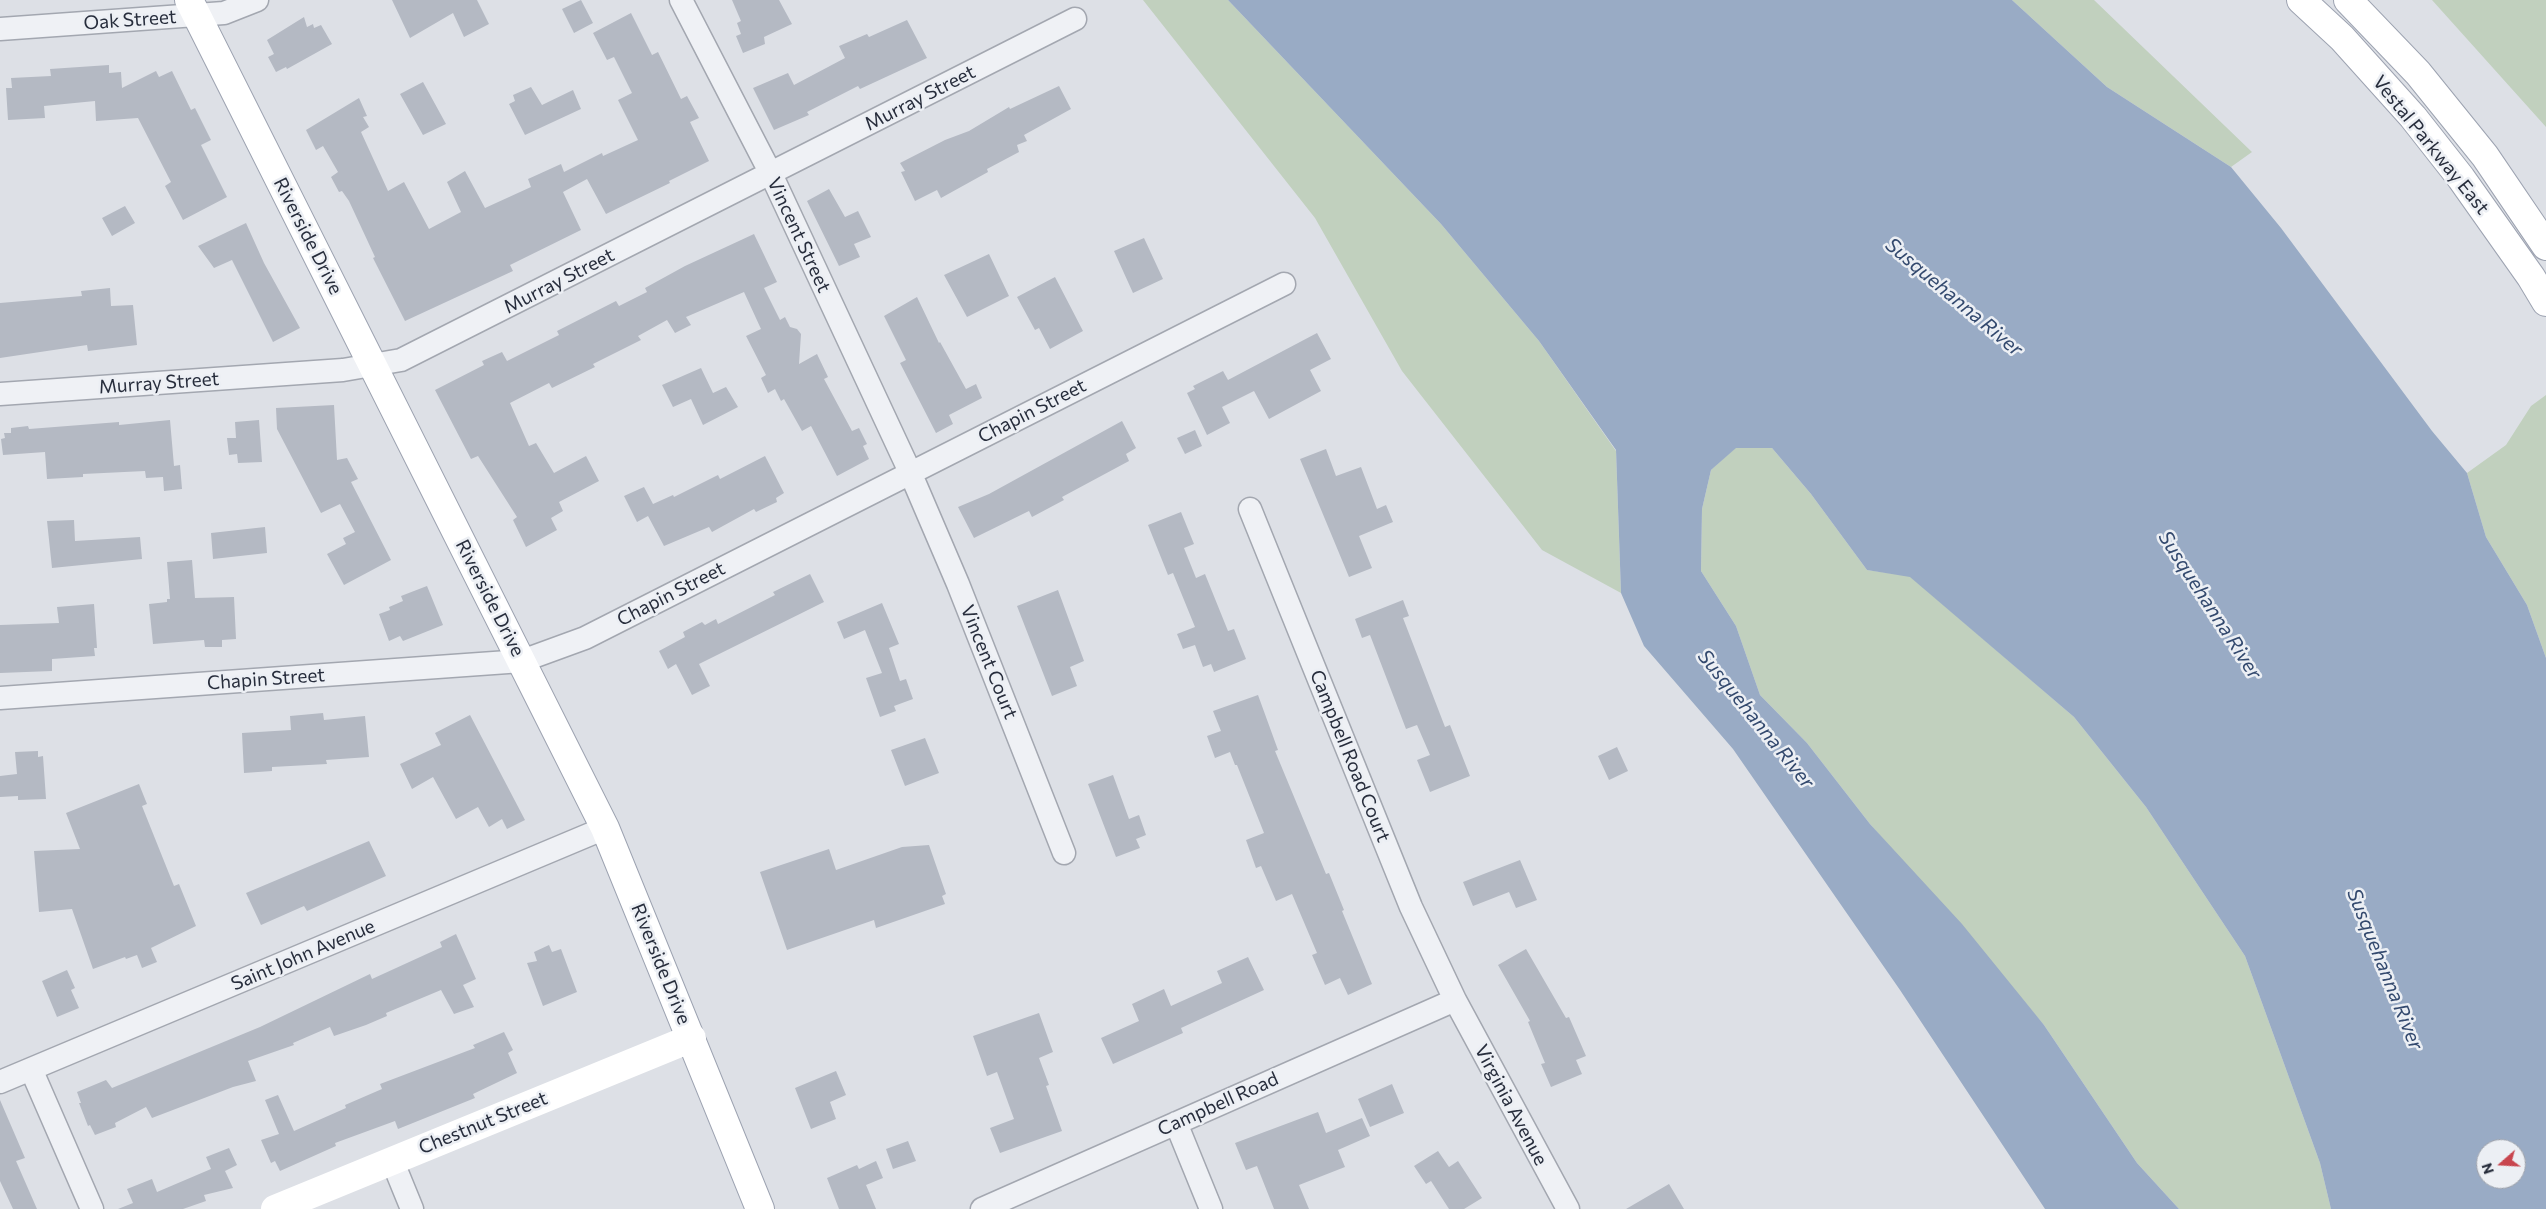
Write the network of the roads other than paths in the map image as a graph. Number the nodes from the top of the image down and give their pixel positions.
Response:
1 (256, 0) edge
2 (681, 0) edge
3 (2301, 0) edge
4 (2348, 0) edge
5 (193, 8) edge
6 (1075, 20) dead end
7 (0, 30) edge
8 (771, 174) junction
9 (2546, 246) edge
10 (1284, 284) dead end
11 (2546, 302) edge
12 (374, 366) junction
13 (0, 394) edge
14 (910, 472) junction
15 (1250, 509) dead end
16 (522, 661) junction
17 (0, 698) edge
18 (605, 828) junction
19 (1064, 853) dead end
20 (1455, 1000) junction
21 (692, 1038) junction
22 (31, 1069) junction
23 (0, 1082) edge
24 (1176, 1123) junction
25 (392, 1160) junction
26 (92, 1209) edge
27 (275, 1209) edge
28 (412, 1209) edge
29 (760, 1209) edge
30 (982, 1209) edge
31 (1211, 1209) edge
32 (1568, 1209) edge

1 - 5 street, Oak Street
2 - 8 street, Vincent Street
3 - 11 main road, Vestal Parkway East
4 - 9 main road, Vestal Parkway East
5 - 7 street, Oak Street
5 - 12 main road, Riverside Drive
6 - 8 street, Murray Street
8 - 12 street, Murray Street
8 - 14 street, Vincent Street
10 - 14 street, Chapin Street
12 - 13 street, Murray Street
12 - 16 main road, Riverside Drive
14 - 16 street, Chapin Street
14 - 19 street, Vincent Court
15 - 20 street, Campbell Road Court
16 - 17 street, Chapin Street
16 - 18 main road, Riverside Drive
18 - 21 main road, Riverside Drive
18 - 22 street, Saint John Avenue
20 - 24 street, Campbell Road
20 - 32 street, Virginia Avenue
21 - 25 main road, Chestnut Street
21 - 29 main road, Riverside Drive
22 - 23 street, Saint John Avenue
22 - 26 street
24 - 30 street, Campbell Road
24 - 31 street
25 - 27 main road, Chestnut Street
25 - 28 street

